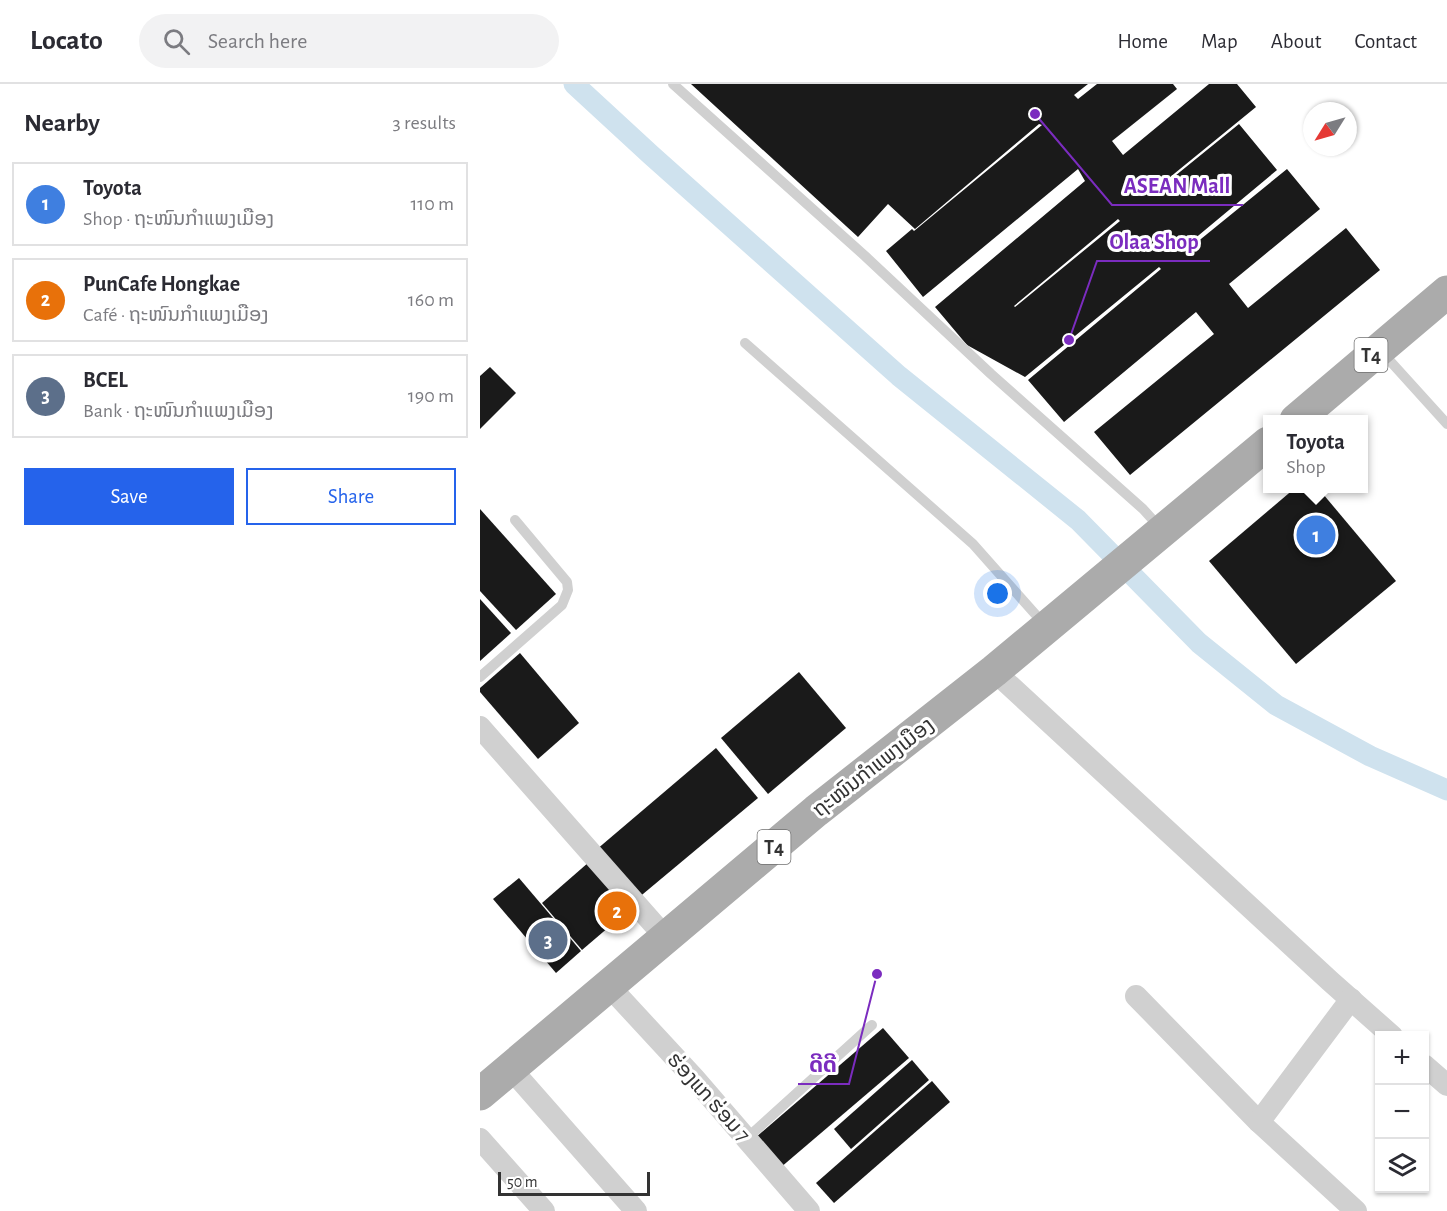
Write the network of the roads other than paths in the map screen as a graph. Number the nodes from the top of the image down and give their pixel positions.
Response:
1 (674, 84) edge
2 (1447, 292) edge
3 (745, 343) dead end
4 (1379, 348) junction
5 (1302, 415) edge
6 (1447, 424) edge
7 (1263, 447) edge
8 (515, 520) dead end
9 (1156, 537) junction
10 (1046, 627) junction
11 (994, 671) junction
12 (480, 677) edge
13 (480, 727) edge
14 (666, 938) junction
15 (608, 985) junction
16 (1136, 996) dead end
17 (1351, 999) junction
18 (872, 1025) dead end
19 (1387, 1031) edge
20 (510, 1069) junction
21 (1429, 1069) edge
22 (1447, 1085) edge
23 (480, 1094) edge
24 (1259, 1122) junction
25 (480, 1139) edge
26 (746, 1139) junction
27 (544, 1211) edge
28 (636, 1211) edge
29 (809, 1211) edge
30 (1356, 1211) edge

1 - 9 lane
2 - 4 main road, T4
3 - 10 lane
4 - 5 main road, T4
4 - 6 lane
7 - 9 main road, ຖະໜົນກຳແພງເມືອງ / T4
8 - 12 lane
9 - 10 main road, ຖະໜົນກຳແພງເມືອງ / T4
10 - 11 main road, ຖະໜົນກຳແພງເມືອງ / T4
11 - 14 main road, ຖະໜົນກຳແພງເມືອງ / T4
11 - 17 street
13 - 14 street
14 - 15 main road, ຖະໜົນກຳແພງເມືອງ / T4
15 - 20 main road, ຖະໜົນກຳແພງເມືອງ / T4
15 - 26 street, ຮ່ອງແກ ຮ່ອມ 7
16 - 24 street
17 - 19 street
17 - 24 street
18 - 26 lane
20 - 23 main road, ຖະໜົນກຳແພງເມືອງ / T4
20 - 28 street
21 - 22 street
24 - 30 street
25 - 27 street
26 - 29 street, ຮ່ອງແກ ຮ່ອມ 7

